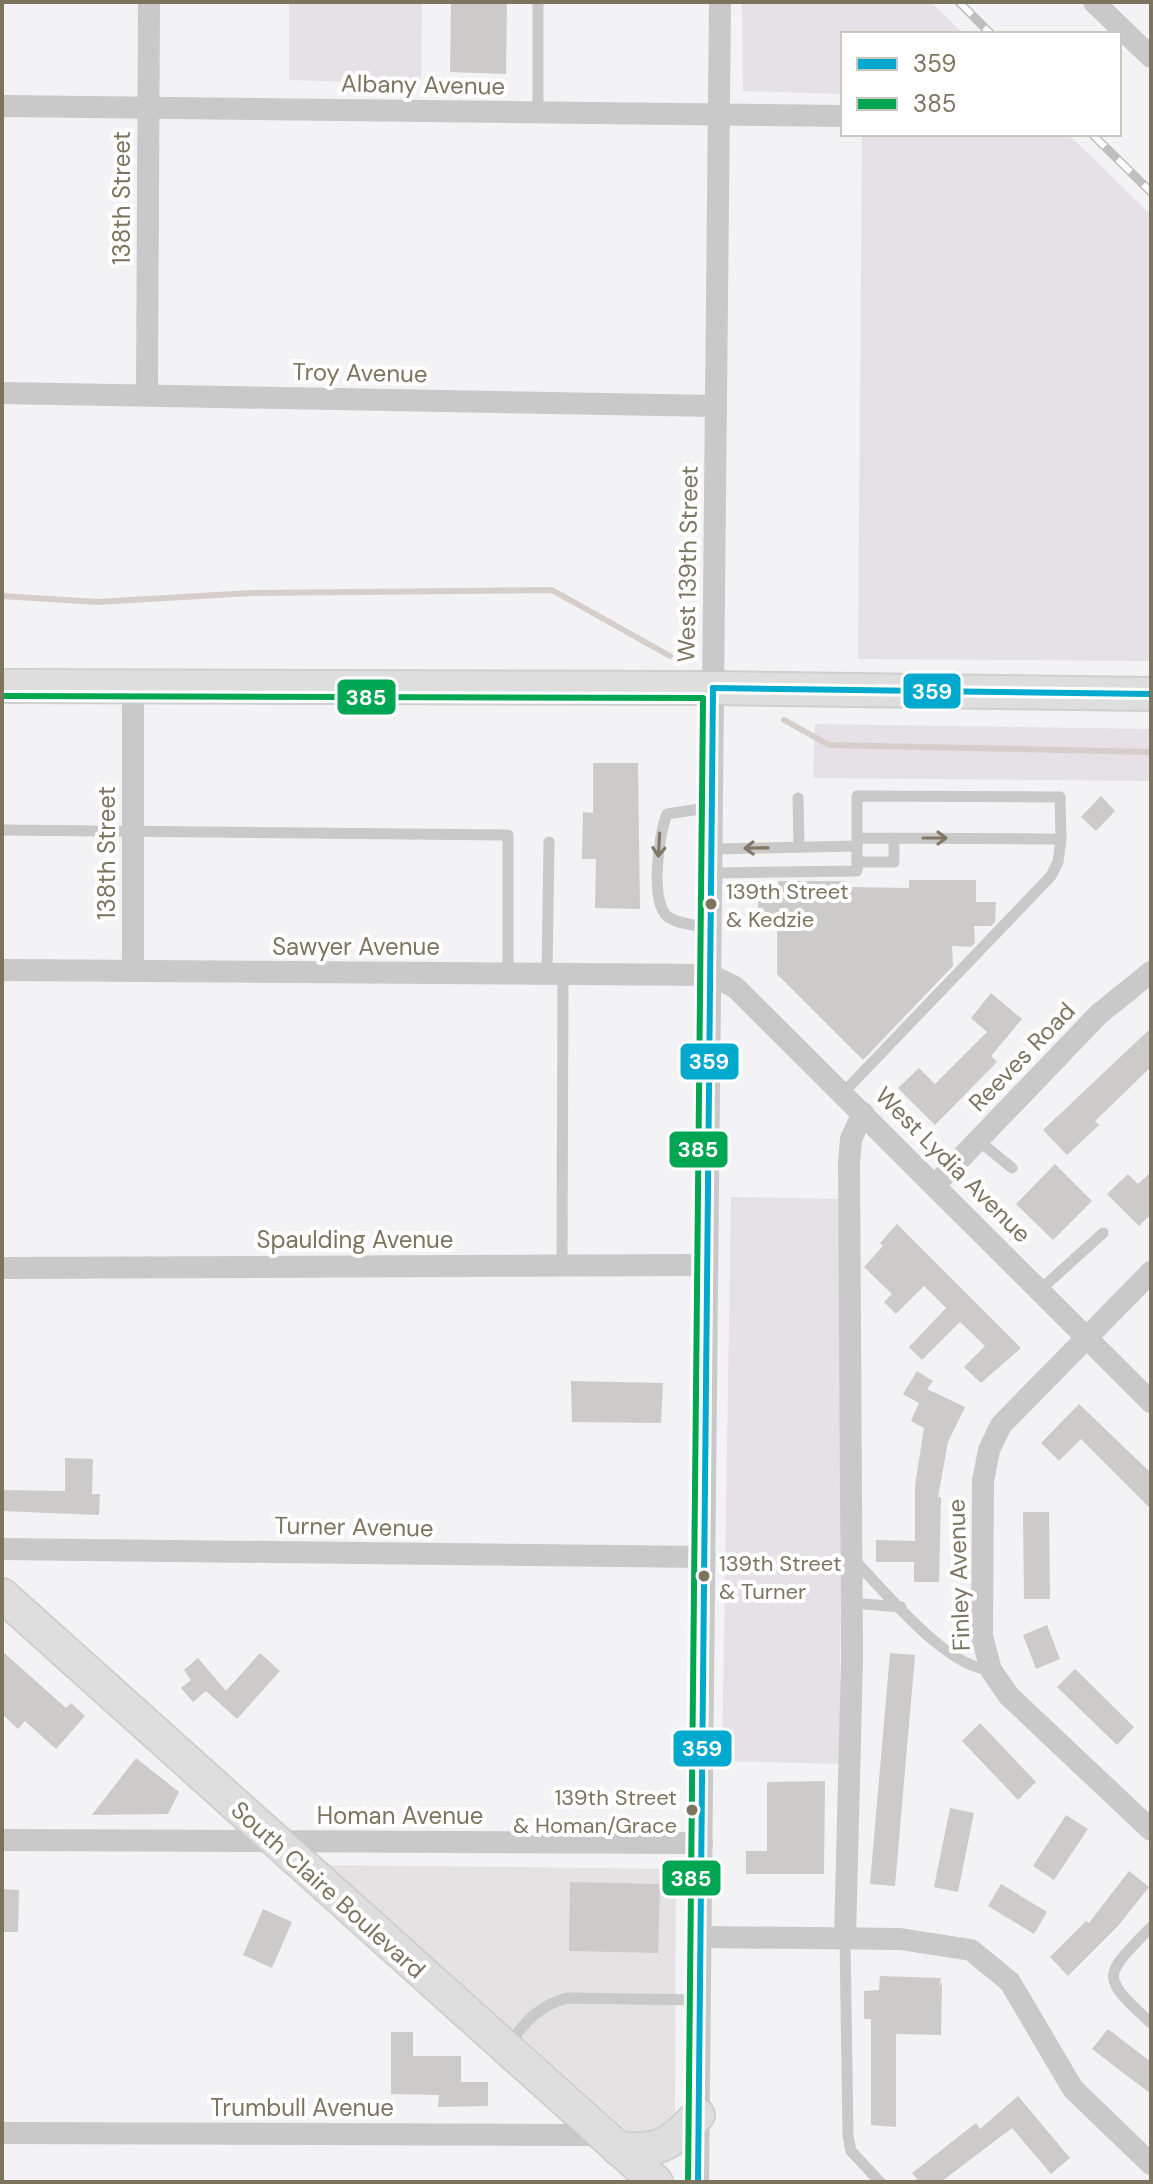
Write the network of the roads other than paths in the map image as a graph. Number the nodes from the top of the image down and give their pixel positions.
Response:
1 (149, 2) edge
2 (538, 2) edge
3 (720, 2) edge
4 (1094, 2) edge
5 (1151, 57) edge
6 (2, 106) edge
7 (148, 108) junction
8 (538, 113) junction
9 (719, 115) junction
10 (841, 116) edge
11 (2, 393) edge
12 (147, 394) junction
13 (716, 406) junction
14 (2, 686) edge
15 (133, 687) junction
16 (713, 688) junction
17 (1151, 694) edge
18 (798, 798) dead end
19 (712, 807) junction
20 (2, 830) edge
21 (133, 834) junction
22 (894, 838) junction
23 (1061, 839) junction
24 (549, 842) dead end
25 (857, 842) junction
26 (799, 847) junction
27 (711, 849) junction
28 (857, 866) junction
29 (711, 873) junction
30 (711, 928) junction
31 (2, 970) edge
32 (133, 971) junction
33 (1151, 972) edge
34 (508, 974) junction
35 (555, 974) junction
36 (710, 975) junction
37 (843, 1093) junction
38 (863, 1113) junction
39 (978, 1140) junction
40 (1012, 1168) dead end
41 (936, 1184) junction
42 (1103, 1233) dead end
43 (707, 1265) junction
44 (562, 1266) junction
45 (2, 1268) edge
46 (1151, 1272) edge
47 (1040, 1290) junction
48 (1086, 1337) junction
49 (1151, 1402) edge
50 (2, 1549) edge
51 (705, 1557) junction
52 (851, 1557) junction
53 (2, 1595) edge
54 (852, 1603) junction
55 (901, 1607) junction
56 (991, 1670) junction
57 (1151, 1830) edge
58 (2, 1840) edge
59 (274, 1842) junction
60 (702, 1843) junction
61 (1151, 1927) edge
62 (700, 1937) junction
63 (845, 1938) junction
64 (699, 2000) junction
65 (1151, 2023) edge
66 (505, 2048) junction
67 (698, 2115) junction
68 (2, 2133) edge
69 (610, 2142) junction
70 (1151, 2164) edge
71 (656, 2182) edge
72 (698, 2182) edge
73 (880, 2182) edge

1 - 7 street, 138th Street
2 - 8 lane
3 - 9 street, West 139th Street
4 - 5 street
6 - 7 street, Albany Avenue
7 - 8 street, Albany Avenue
7 - 12 street, 138th Street
8 - 9 street, Albany Avenue
9 - 10 street, Albany Avenue
9 - 13 street, West 139th Street
11 - 12 street, Troy Avenue
12 - 13 street, Troy Avenue
13 - 16 street, West 139th Street
14 - 15 main road
15 - 16 main road
15 - 21 street, 138th Street
16 - 17 main road
16 - 19 street, West 139th Street
18 - 26 lane
19 - 27 street, West 139th Street
19 -> 30 lane
20 - 21 lane
21 - 32 street, 138th Street
21 - 34 lane
22 -> 23 lane
22 - 25 lane
22 - 28 lane
23 - 25 lane
23 - 37 lane
24 - 35 lane
25 - 26 lane
25 - 28 lane
26 -> 27 lane
27 - 29 street, West 139th Street
28 - 29 lane
29 - 30 street, West 139th Street
30 - 36 street, West 139th Street
31 - 32 street, Sawyer Avenue
32 - 34 street, Sawyer Avenue
33 - 39 street, Reeves Road
34 - 35 street, Sawyer Avenue
35 - 36 street, Sawyer Avenue
35 - 44 lane
36 - 37 street, West Lydia Avenue
36 - 43 street, West 139th Street
37 - 38 street, West Lydia Avenue
38 - 41 street, West Lydia Avenue
38 - 52 street
39 - 40 lane
39 - 41 street, Reeves Road
41 - 47 street, West Lydia Avenue
42 - 47 lane
43 - 44 street, Spaulding Avenue
43 - 51 street, West 139th Street
44 - 45 street, Spaulding Avenue
46 - 48 street, Finley Avenue
47 - 48 street, West Lydia Avenue
48 - 49 street, West Lydia Avenue
48 - 56 street, Finley Avenue
50 - 51 street, Turner Avenue
51 - 60 street, West 139th Street
52 - 54 street
52 - 55 lane
53 - 59 main road, South Claire Boulevard
54 - 55 lane
54 - 63 street
55 - 56 lane
56 - 57 street, Finley Avenue
58 - 59 street, Homan Avenue
59 - 60 street, Homan Avenue
59 - 66 main road, South Claire Boulevard
60 - 62 street, West 139th Street
61 - 65 lane
62 - 63 street
62 - 64 street, West 139th Street
63 - 70 street
63 - 73 lane
64 - 66 lane
64 - 67 street, West 139th Street
66 - 69 main road, South Claire Boulevard
67 - 69 main road
67 - 72 street, West 139th Street
68 - 69 street, Trumbull Avenue
69 - 71 main road, South Claire Boulevard

